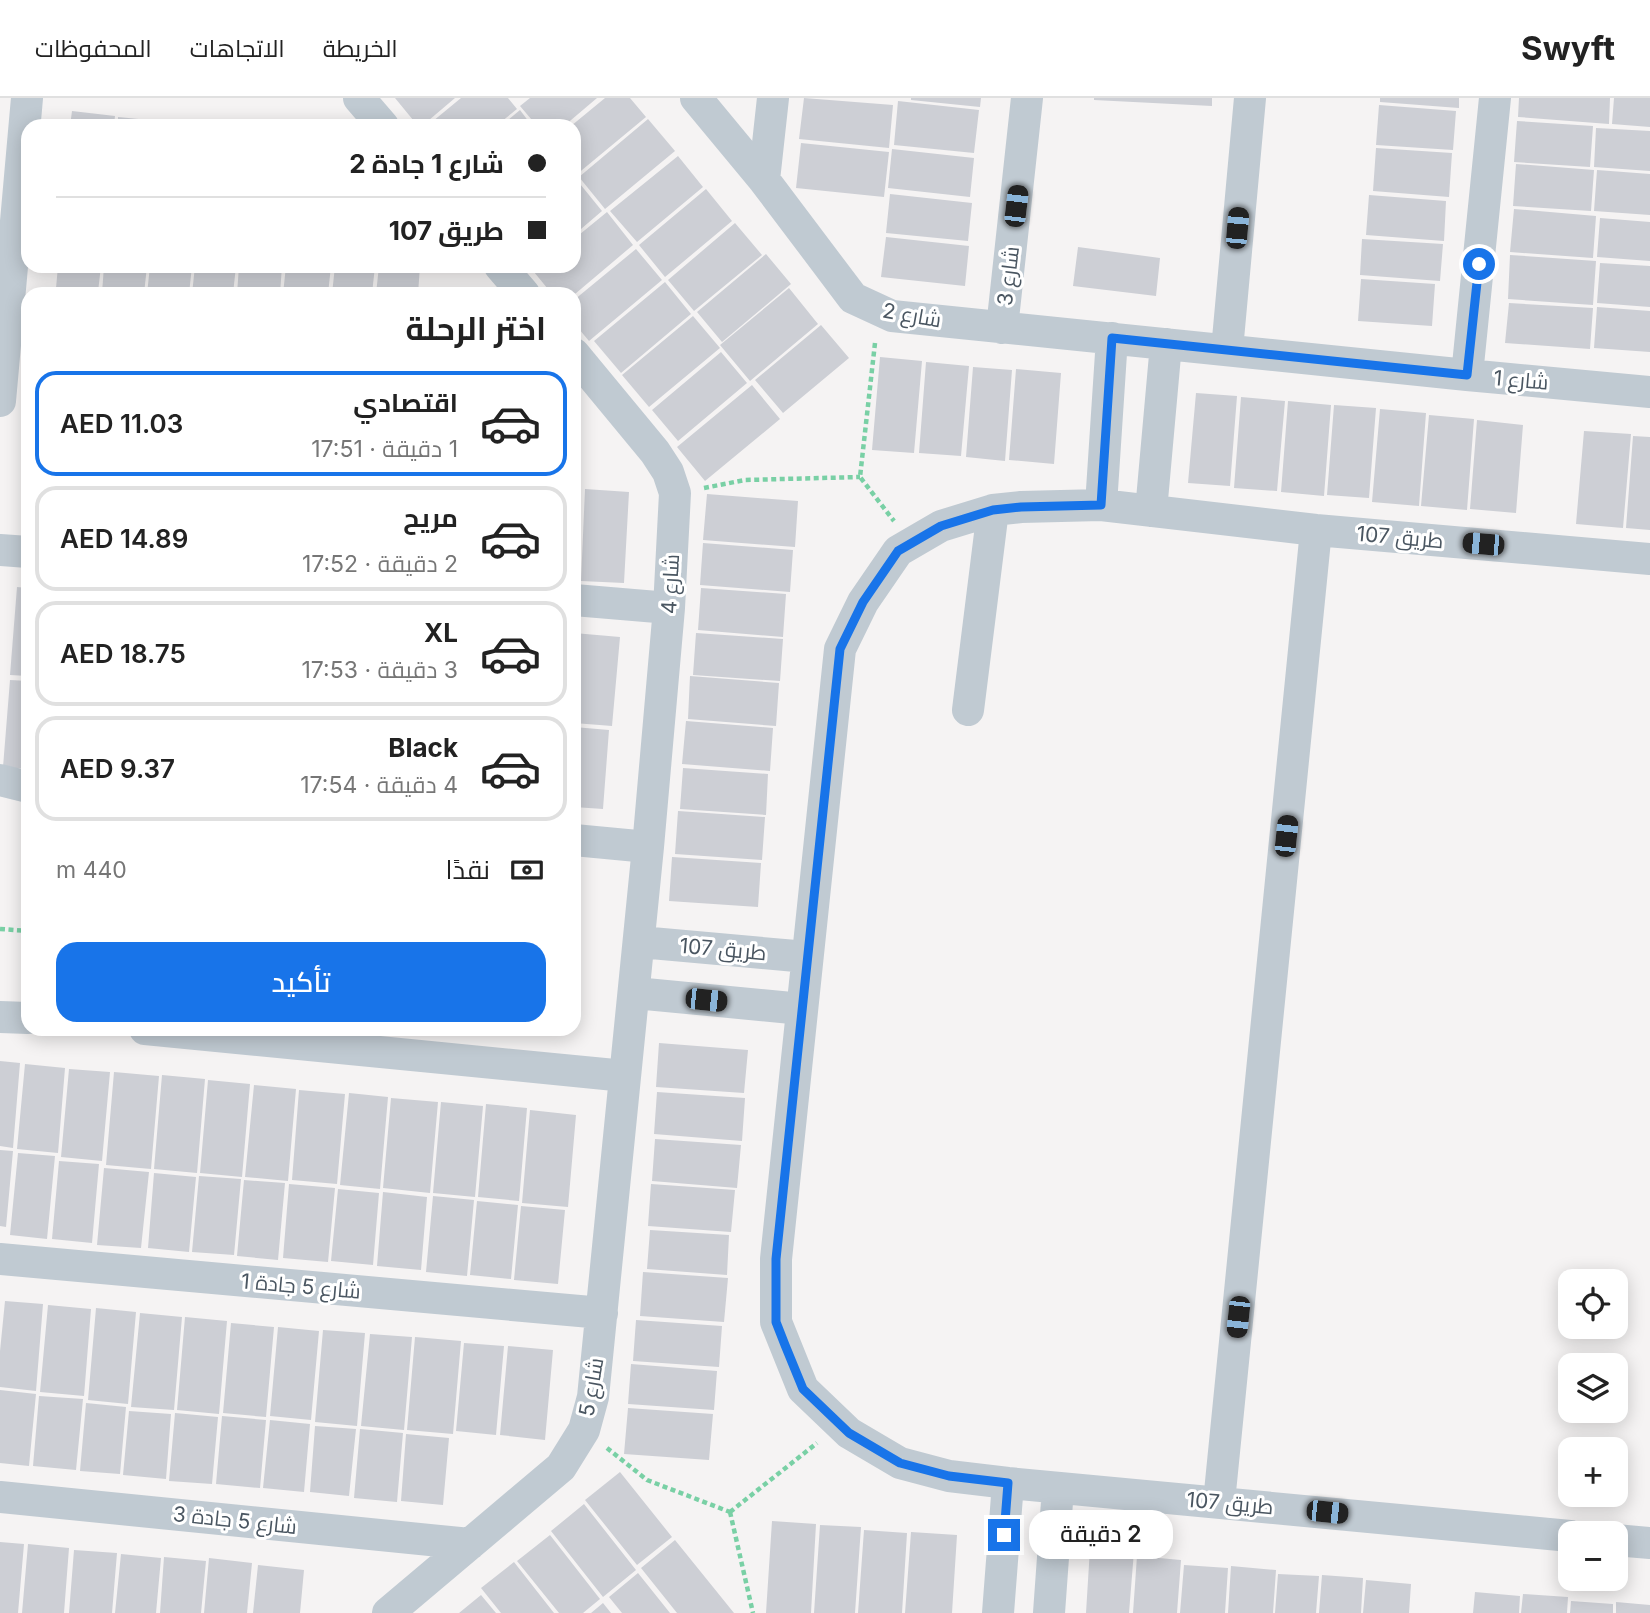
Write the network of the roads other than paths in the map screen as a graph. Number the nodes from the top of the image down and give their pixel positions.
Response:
1 (27, 98) edge
2 (359, 98) edge
3 (696, 98) edge
4 (773, 98) edge
5 (1027, 98) edge
6 (1250, 98) edge
7 (1496, 98) edge
8 (26, 119) edge
9 (377, 119) edge
10 (764, 180) junction
11 (21, 237) edge
12 (506, 273) edge
13 (518, 287) edge
14 (18, 307) edge
15 (1002, 328) junction
16 (1112, 338) junction
17 (1166, 344) junction
18 (1227, 350) junction
19 (581, 364) edge
20 (1467, 375) junction
21 (1650, 392) edge
22 (0, 401) edge
23 (1101, 505) junction
24 (993, 510) junction
25 (1151, 511) junction
26 (1316, 530) junction
27 (0, 550) edge
28 (21, 552) edge
29 (1650, 559) edge
30 (581, 601) edge
31 (669, 608) junction
32 (968, 710) dead end
33 (0, 780) edge
34 (21, 785) edge
35 (581, 841) edge
36 (648, 846) junction
37 (639, 942) junction
38 (807, 957) junction
39 (635, 993) junction
40 (802, 1009) junction
41 (0, 1017) edge
42 (21, 1018) edge
43 (216, 1036) edge
44 (625, 1076) junction
45 (0, 1259) edge
46 (602, 1313) junction
47 (1008, 1483) junction
48 (1058, 1488) junction
49 (0, 1497) edge
50 (1219, 1502) junction
51 (1558, 1535) edge
52 (1628, 1541) edge
53 (1650, 1543) edge
54 (470, 1544) junction
55 (388, 1613) edge
56 (998, 1613) edge
57 (1049, 1613) edge

1 - 8 street
2 - 9 street
3 - 10 street, شارع 2
4 - 10 street
5 - 15 street, شارع 3
6 - 18 street
7 - 20 street
10 - 15 street, شارع 2
11 - 14 street
12 - 13 street
14 - 22 street
15 - 16 street, شارع 2
16 - 17 street, شارع 2
16 - 23 street
17 - 18 street, شارع 2
17 - 25 street
18 - 20 street, شارع 1
19 - 31 street, شارع 4
20 - 21 street, شارع 1
23 - 24 street, طريق 107
23 - 25 street, طريق 107
24 - 32 street
24 - 38 street, طريق 107
25 - 26 street, طريق 107
26 - 29 street, طريق 107
26 - 50 street
27 - 28 street
30 - 31 street
31 - 36 street, شارع 4
33 - 34 street
35 - 36 street
36 - 37 street, شارع 4
37 - 38 street, طريق 107
37 - 39 street, شارع 4
38 - 40 street, طريق 107
39 - 40 street
39 - 44 street, شارع 5
40 - 47 street, طريق 107
41 - 42 street
43 - 44 street
44 - 46 street, شارع 5
45 - 46 street, شارع 5 جادة 1
46 - 54 street, شارع 5
47 - 48 street, طريق 107
47 - 56 street
48 - 50 street, طريق 107
48 - 57 street
49 - 54 street, شارع 5 جادة 3
50 - 51 street, طريق 107
52 - 53 street
54 - 55 street, شارع 5

